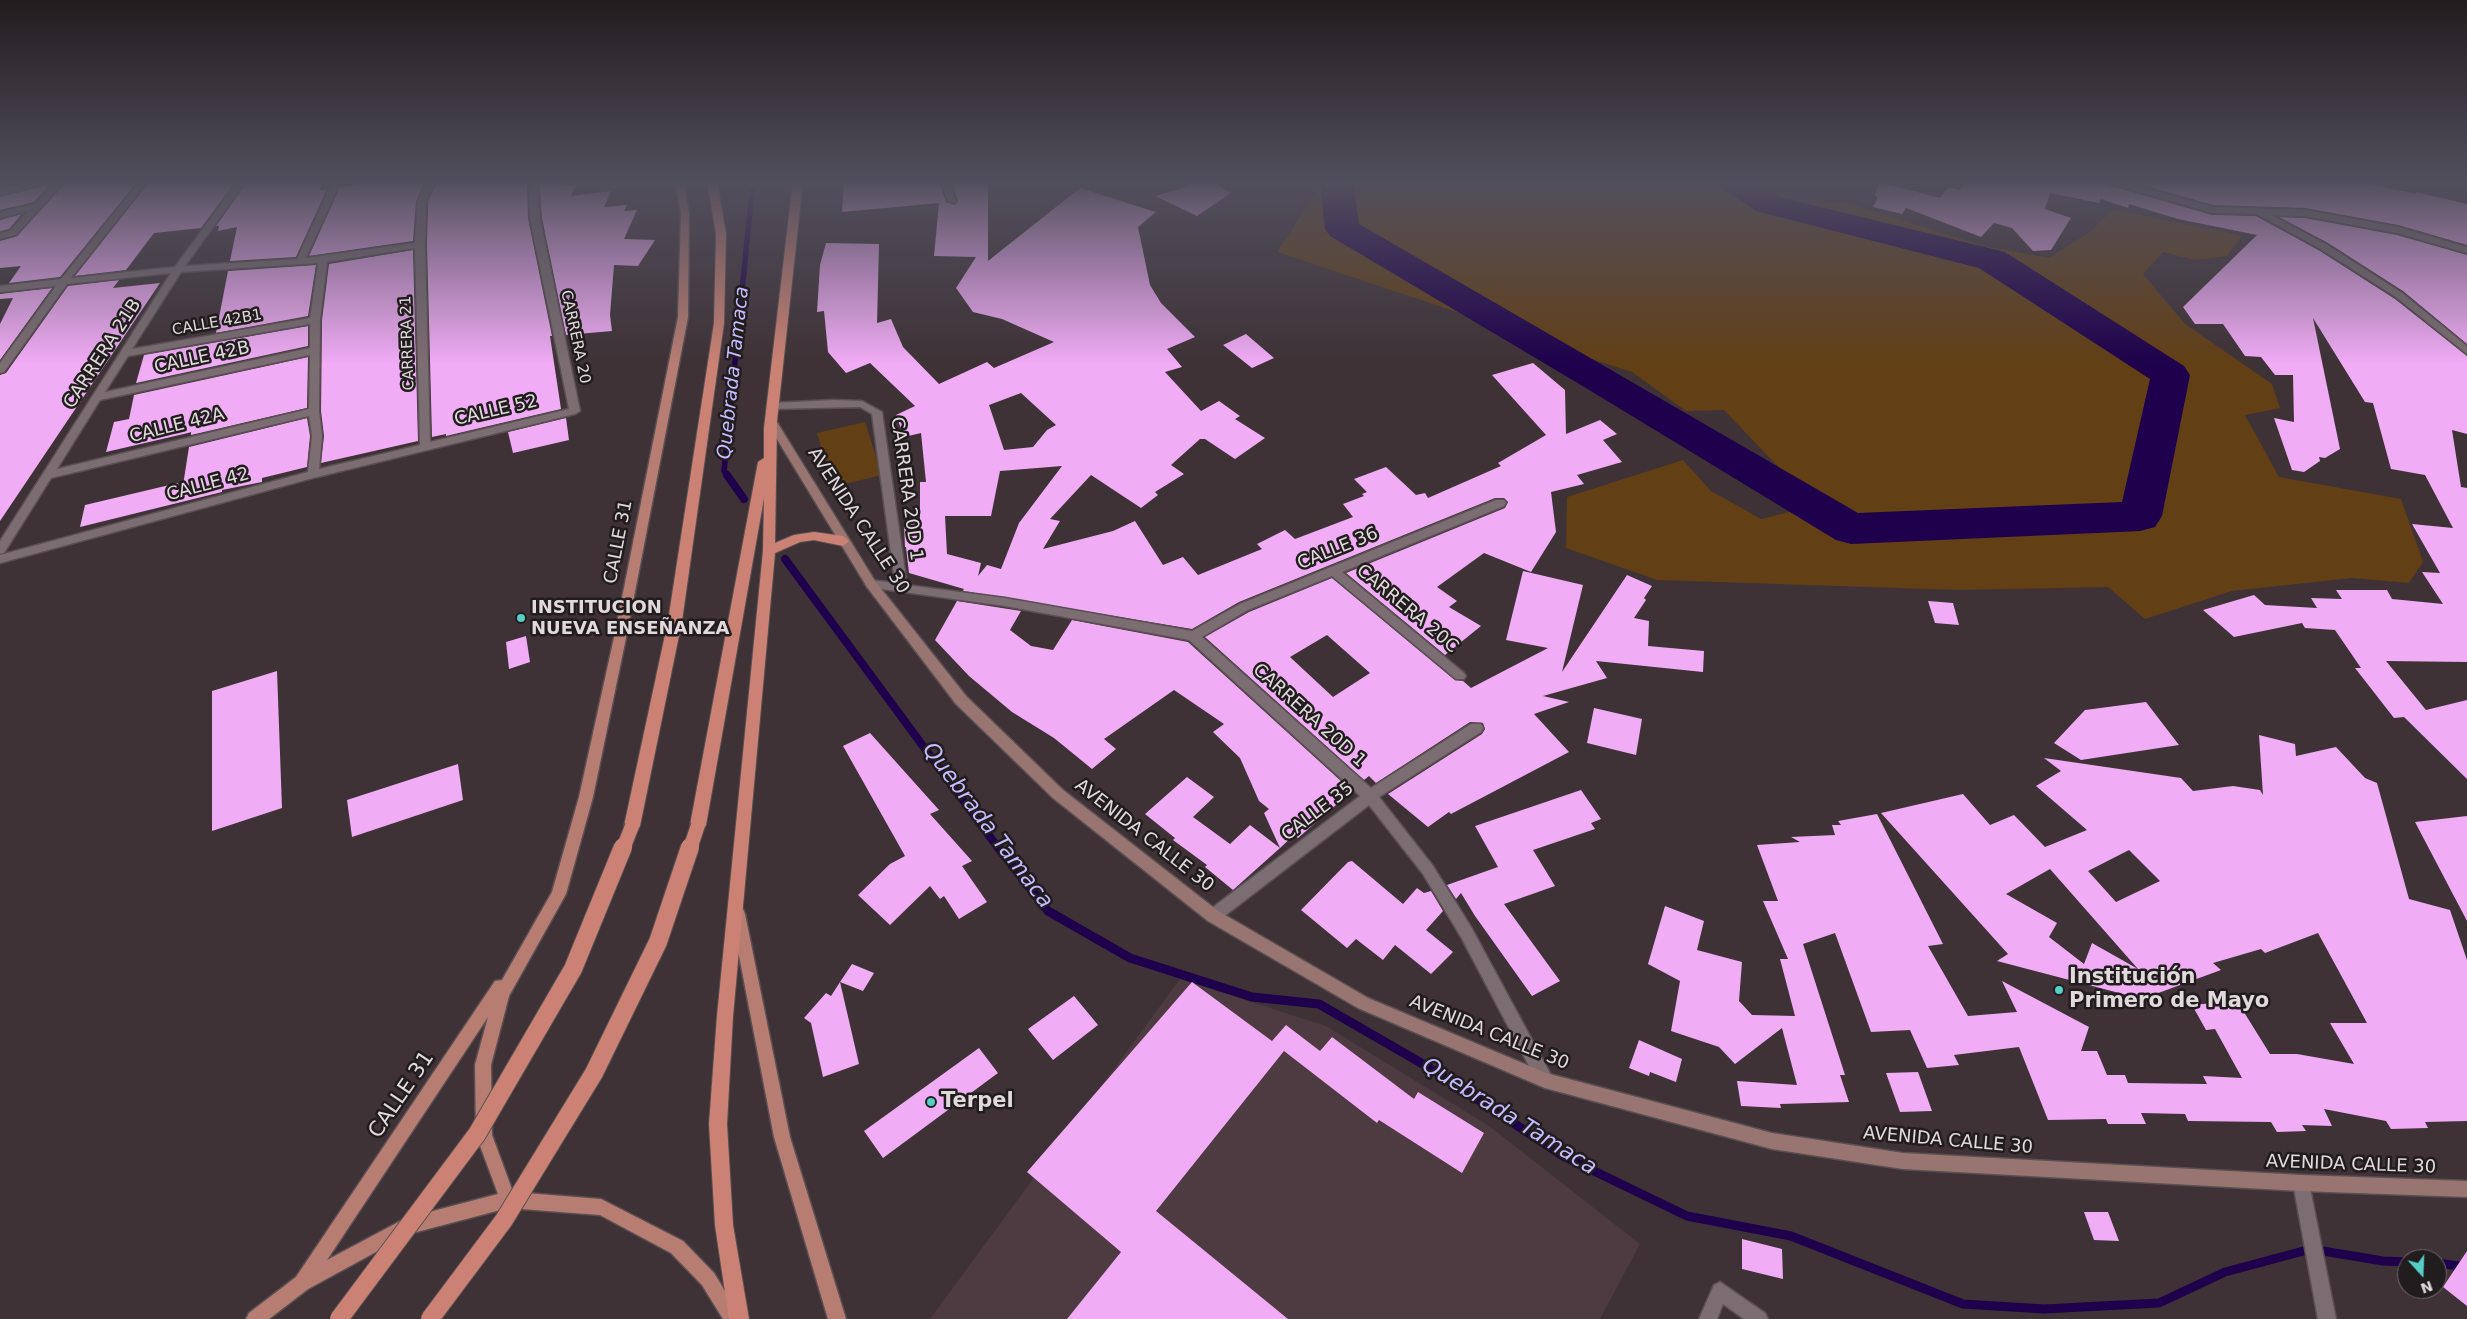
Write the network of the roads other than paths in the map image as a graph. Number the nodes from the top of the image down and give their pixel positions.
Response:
1 (95, 243) edge
2 (197, 243) edge
3 (309, 243) edge
4 (540, 243) edge
5 (685, 243) edge
6 (720, 243) edge
7 (791, 243) edge
8 (2316, 243) edge
9 (2441, 243) edge
10 (420, 245) joint
11 (2467, 250) edge
12 (323, 260) junction
13 (300, 262) junction
14 (178, 269) junction
15 (65, 280) junction
16 (0, 289) edge
17 (315, 320) junction
18 (316, 350) junction
19 (2467, 351) edge
20 (124, 354) junction
21 (0, 370) edge
22 (95, 398) junction
23 (314, 411) junction
24 (575, 411) joint
25 (772, 413) junction
26 (426, 446) junction
27 (313, 474) junction
28 (48, 475) junction
29 (1500, 503) dead end
30 (843, 540) junction
31 (0, 550) edge
32 (769, 551) junction
33 (0, 559) edge
34 (1332, 570) junction
35 (870, 584) junction
36 (902, 588) junction
37 (1193, 636) junction
38 (1460, 676) dead end
39 (1476, 728) dead end
40 (1370, 796) junction
41 (736, 908) junction
42 (1213, 916) junction
43 (538, 930) junction
44 (1545, 1080) junction
45 (2301, 1183) junction
46 (2467, 1190) edge
47 (508, 1200) junction
48 (302, 1282) junction
49 (255, 1319) edge
50 (338, 1319) edge
51 (430, 1319) edge
52 (733, 1319) edge
53 (739, 1319) edge
54 (837, 1319) edge
55 (1708, 1319) edge
56 (1760, 1319) edge
57 (2327, 1319) edge

1 - 15 street
2 - 14 street, CARRERA 21B
3 - 13 street
4 - 24 street, CARRERA 20
5 - 43 main road, CALLE 31
6 - 50 highway, bridge
7 - 25 highway
8 - 19 street
9 - 11 street
10 - 12 street
10 - 26 street, CARRERA 21
12 - 13 street
12 - 17 street
13 - 14 street
14 - 15 street
14 - 20 street, CARRERA 21B
15 - 16 street
15 - 21 street
17 - 18 street
17 - 20 street, CALLE 42B1
18 - 22 street, CALLE 42B
18 - 23 street
20 - 22 street, CARRERA 21B
22 - 28 street, CARRERA 21B
23 - 27 street
23 - 28 street, CALLE 42A
24 - 26 street, CALLE 52
25 - 30 main road, AVENIDA CALLE 30
25 - 32 highway
25 - 36 street, CARRERA 20D 1
25 - 51 highway, bridge
26 - 27 street, CALLE 42
27 - 33 street, CALLE 42
28 - 31 street, CARRERA 21B
29 - 34 street, CALLE 36
30 - 32 highway
30 - 35 main road, AVENIDA CALLE 30
32 - 41 highway
34 - 37 street, CALLE 36
34 - 38 street, CARRERA 20C
35 - 36 street, CARRERA 20D 1
35 - 42 main road, AVENIDA CALLE 30
36 - 37 street, CARRERA 20D 1
37 - 40 street, CARRERA 20D 1
39 - 40 street, CALLE 35
40 - 42 street, CALLE 35
40 - 44 street, CARRERA 20D 1
41 - 53 highway
41 - 54 main road
42 - 44 main road, AVENIDA CALLE 30
43 - 47 main road, CALLE 31
43 - 48 main road, CALLE 31
44 - 45 main road, AVENIDA CALLE 30
45 - 46 main road, AVENIDA CALLE 30
45 - 57 street
47 - 48 main road
47 - 52 main road
48 - 49 main road
55 - 56 street

